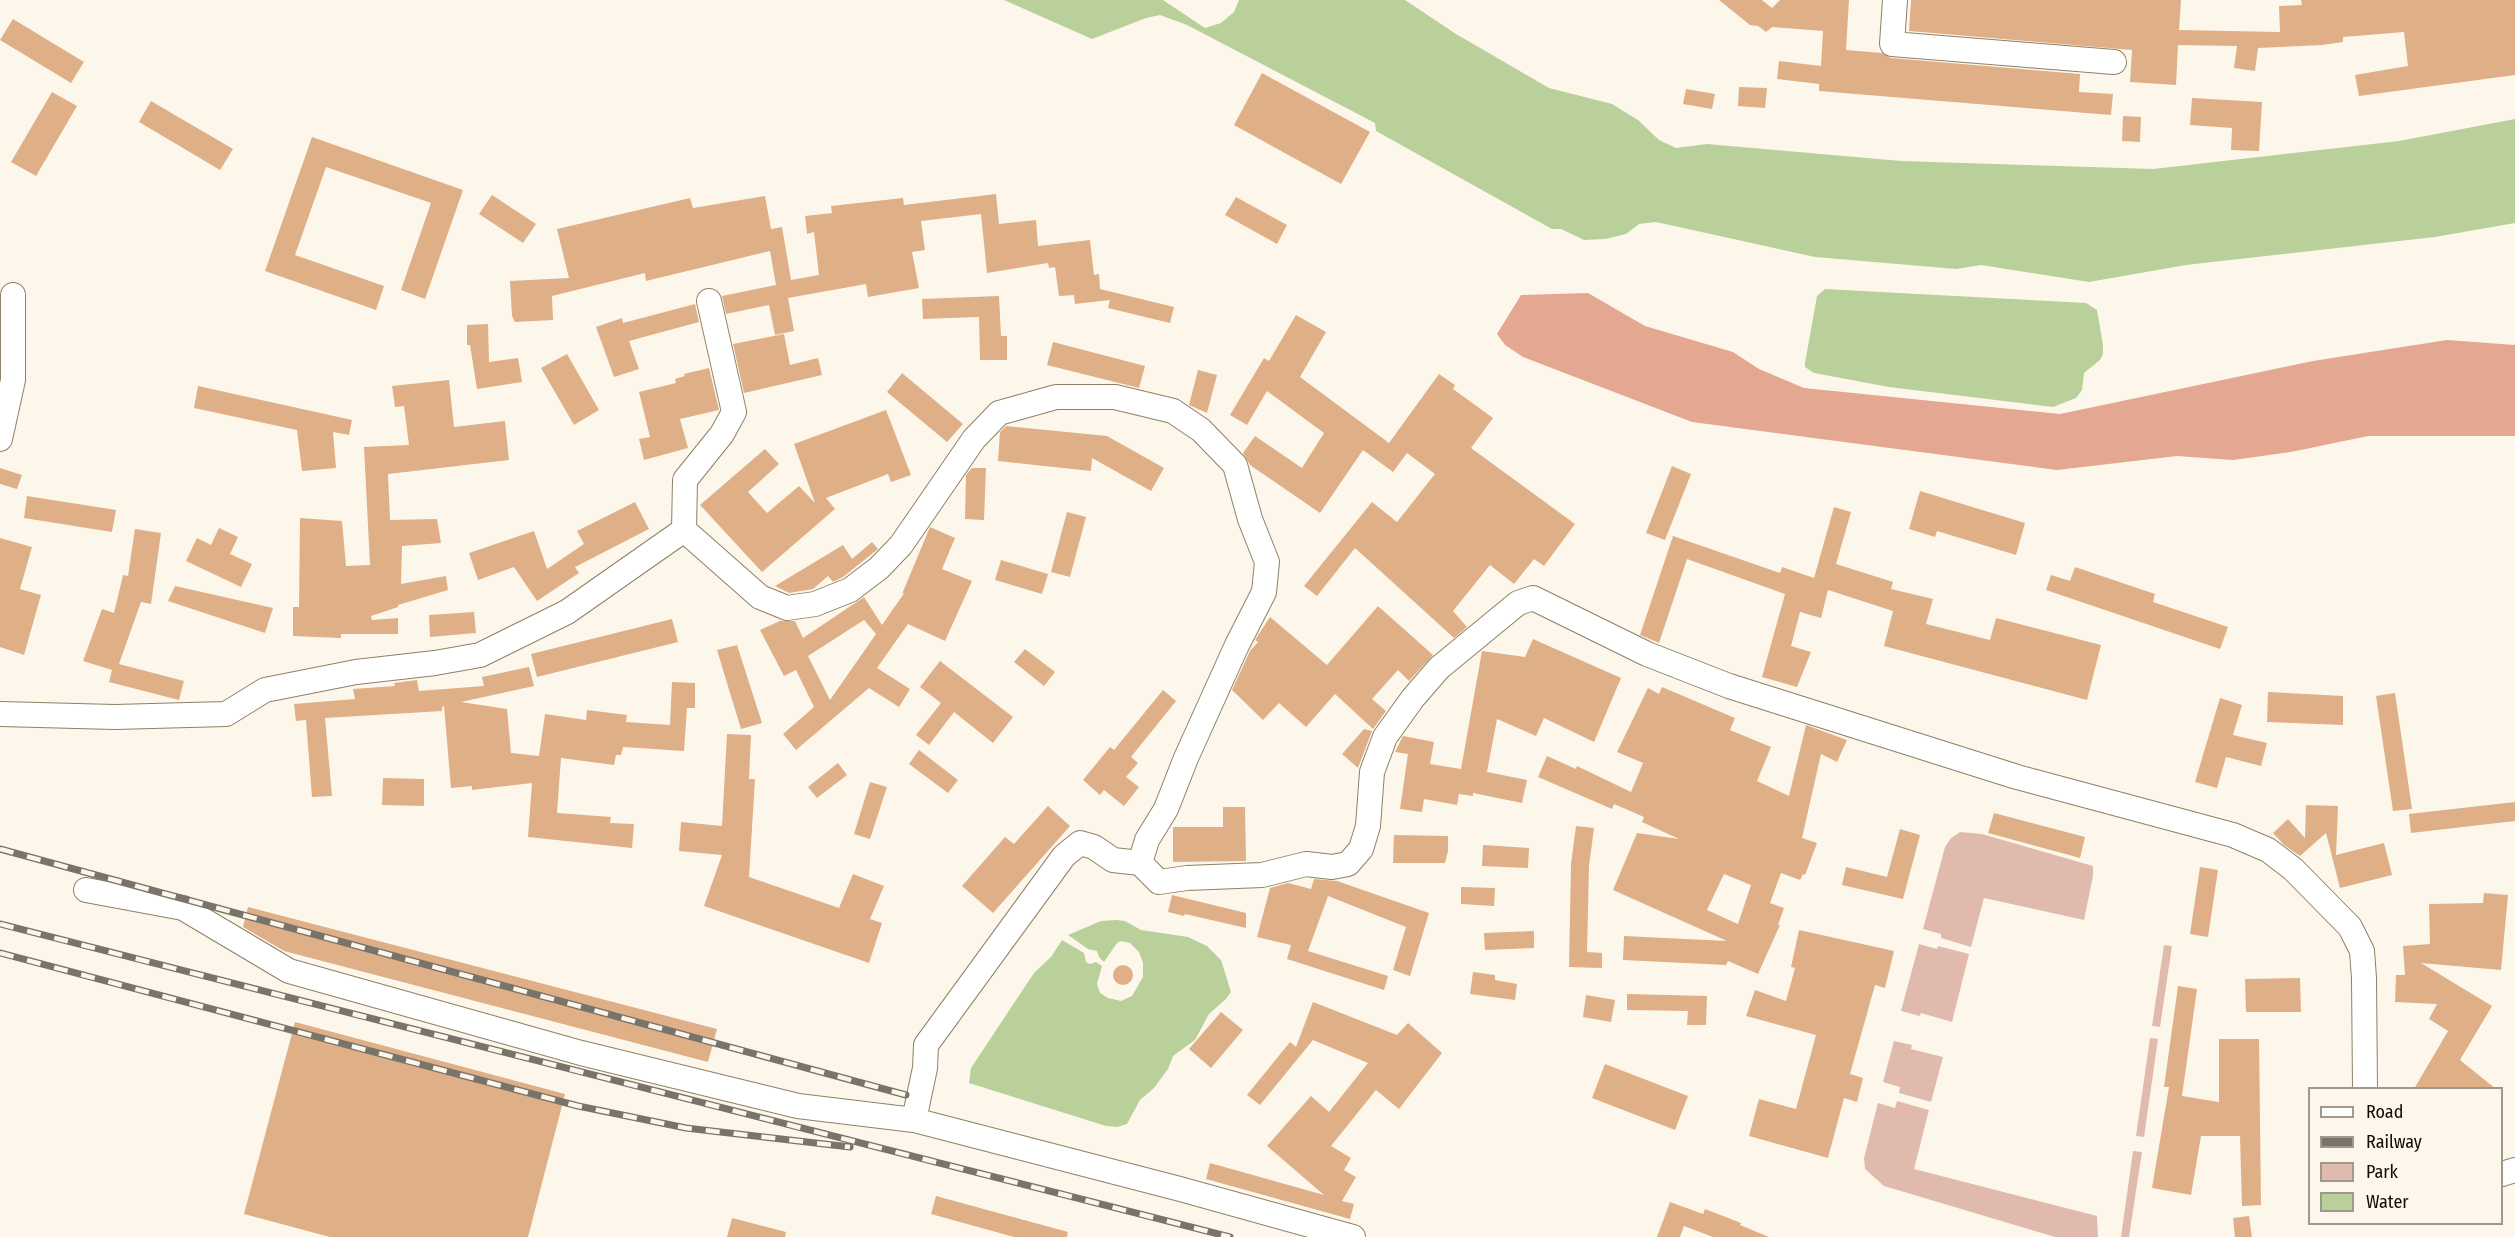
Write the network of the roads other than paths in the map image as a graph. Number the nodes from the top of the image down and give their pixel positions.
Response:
1 (1895, 0) edge
2 (2114, 62) dead end
3 (13, 295) dead end
4 (709, 301) dead end
5 (0, 439) edge
6 (684, 530) junction
7 (0, 714) edge
8 (1140, 863) junction
9 (86, 890) dead end
10 (2365, 1087) edge
11 (914, 1120) junction
12 (1353, 1237) edge

1 - 2 street
3 - 5 street
4 - 6 street
6 - 7 street
6 - 8 street
8 - 10 street
8 - 11 street
9 - 11 street
11 - 12 street

